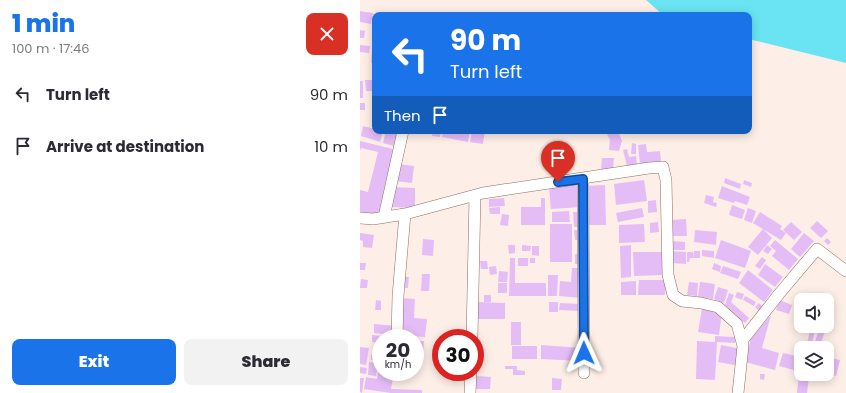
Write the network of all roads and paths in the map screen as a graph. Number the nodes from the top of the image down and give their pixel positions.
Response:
1 (402, 134) edge
2 (583, 179) junction
3 (476, 195) junction
4 (405, 214) junction
5 (384, 217) junction
6 (360, 218) edge
7 (846, 271) edge
8 (397, 329) edge
9 (472, 329) edge
10 (742, 341) junction
11 (584, 373) dead end
12 (471, 381) edge
13 (470, 393) edge
14 (738, 393) edge

1 - 5 street
2 - 3 street
2 - 10 street
2 - 11 street
3 - 4 street
3 - 9 street
4 - 5 street
4 - 8 street
5 - 6 street
7 - 10 street
10 - 14 street
12 - 13 street

